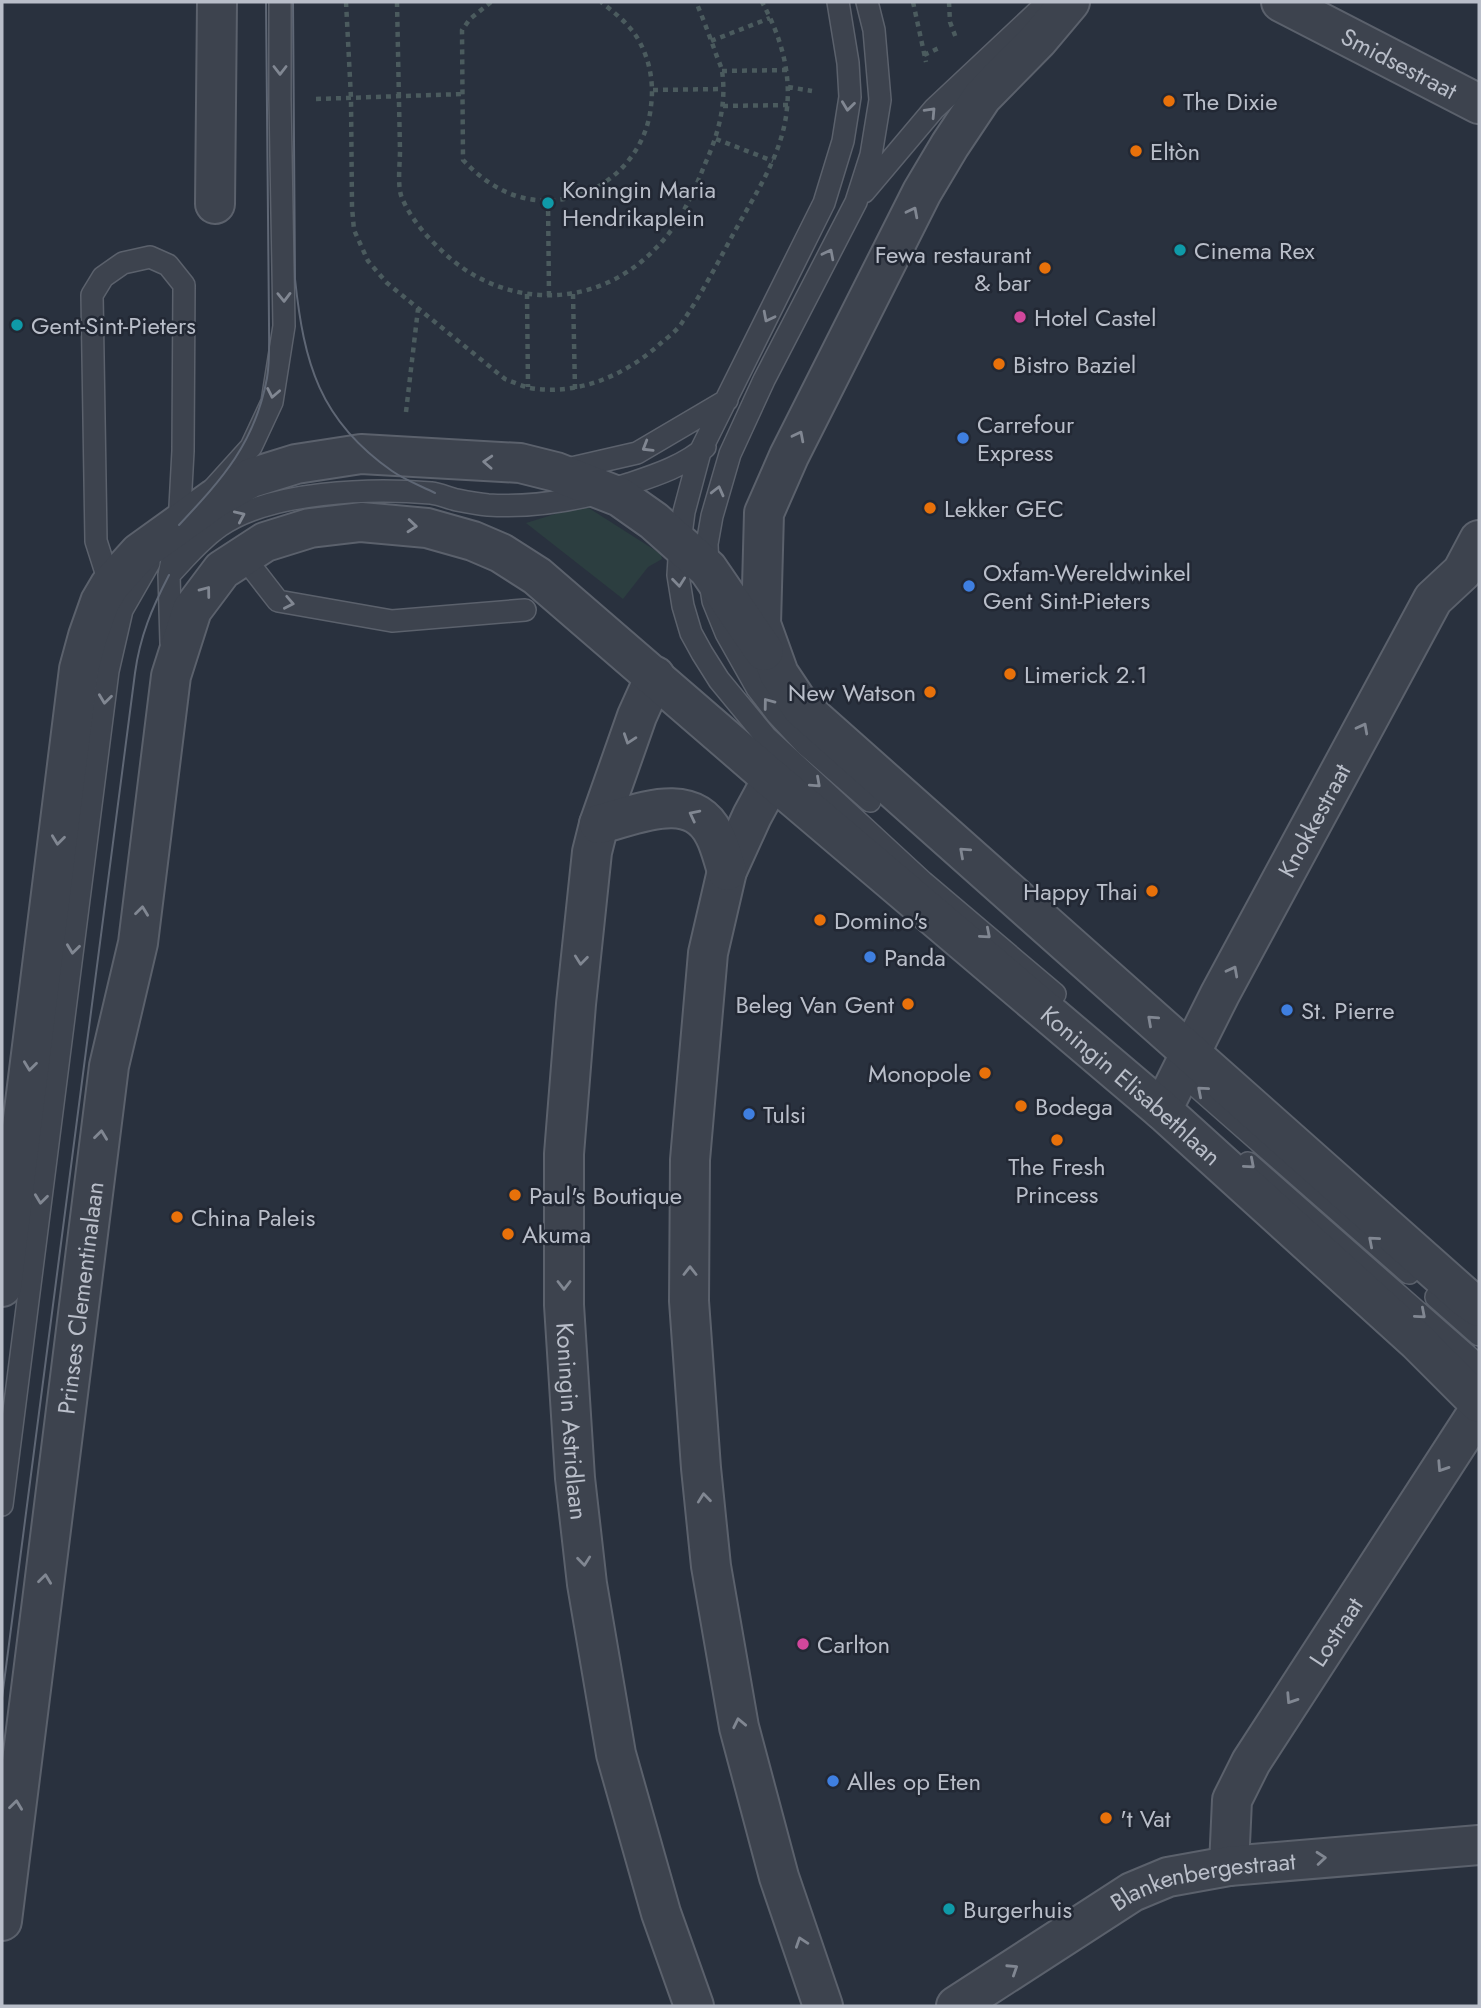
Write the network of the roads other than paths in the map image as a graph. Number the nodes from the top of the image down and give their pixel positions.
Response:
1 (217, 2) edge
2 (280, 2) edge
3 (838, 2) edge
4 (847, 2) edge
5 (867, 2) edge
6 (1048, 2) edge
7 (1070, 2) edge
8 (1281, 2) edge
9 (846, 38) junction
10 (1479, 104) edge
11 (856, 202) junction
12 (215, 204) dead end
13 (764, 380) junction
14 (727, 400) junction
15 (700, 452) junction
16 (556, 472) junction
17 (607, 491) junction
18 (179, 525) junction
19 (1479, 540) edge
20 (680, 542) junction
21 (243, 556) junction
22 (708, 569) junction
23 (169, 575) junction
24 (110, 585) junction
25 (525, 610) dead end
26 (779, 674) junction
27 (171, 676) junction
28 (655, 676) junction
29 (772, 779) junction
30 (870, 801) dead end
31 (599, 824) junction
32 (727, 871) junction
33 (1175, 1083) junction
34 (2, 1287) edge
35 (1479, 1307) edge
36 (1479, 1335) edge
37 (1479, 1366) edge
38 (1479, 1403) edge
39 (1479, 1410) edge
40 (2, 1505) edge
41 (1479, 1845) edge
42 (1228, 1866) junction
43 (2, 1921) edge
44 (694, 2006) edge
45 (823, 2006) edge
46 (956, 2006) edge

1 - 12 street
2 -> 18 lane
3 - 9 lane
4 - 9 lane
5 - 11 lane
11 -> 6 lane
26 -> 7 street
8 - 10 street, Smidsestraat
9 -> 14 lane
13 -> 11 lane
13 - 15 lane
22 -> 13 lane
14 - 15 lane
14 -> 16 lane
15 - 17 lane
15 - 20 lane
16 - 17 street
16 -> 18 street
17 - 20 street
23 -> 17 lane
18 - 23 lane
18 - 24 street
18 - 24 lane
18 -> 40 lane
33 -> 19 street, Knokkestraat
20 - 22 street
20 -> 33 lane
21 -> 25 lane
27 -> 21 street
21 -> 28 street
22 - 26 street
30 -> 22 lane
23 - 27 lane
24 -> 34 street
33 -> 26 street, Koningin Elisabethlaan
43 -> 27 street, Prinses Clementinalaan
28 - 29 street
28 -> 31 street, Koningin Astridlaan
29 - 32 street
29 - 33 street, Koningin Elisabethlaan
32 -> 31 street
31 -> 44 street, Koningin Astridlaan
45 -> 32 street
33 - 35 street, Koningin Elisabethlaan
36 -> 33 lane
33 -> 37 lane
33 - 38 street, Koningin Elisabethlaan
39 -> 42 street, Lostraat
42 -> 41 street, Blankenbergestraat
46 -> 42 street, Blankenbergestraat

